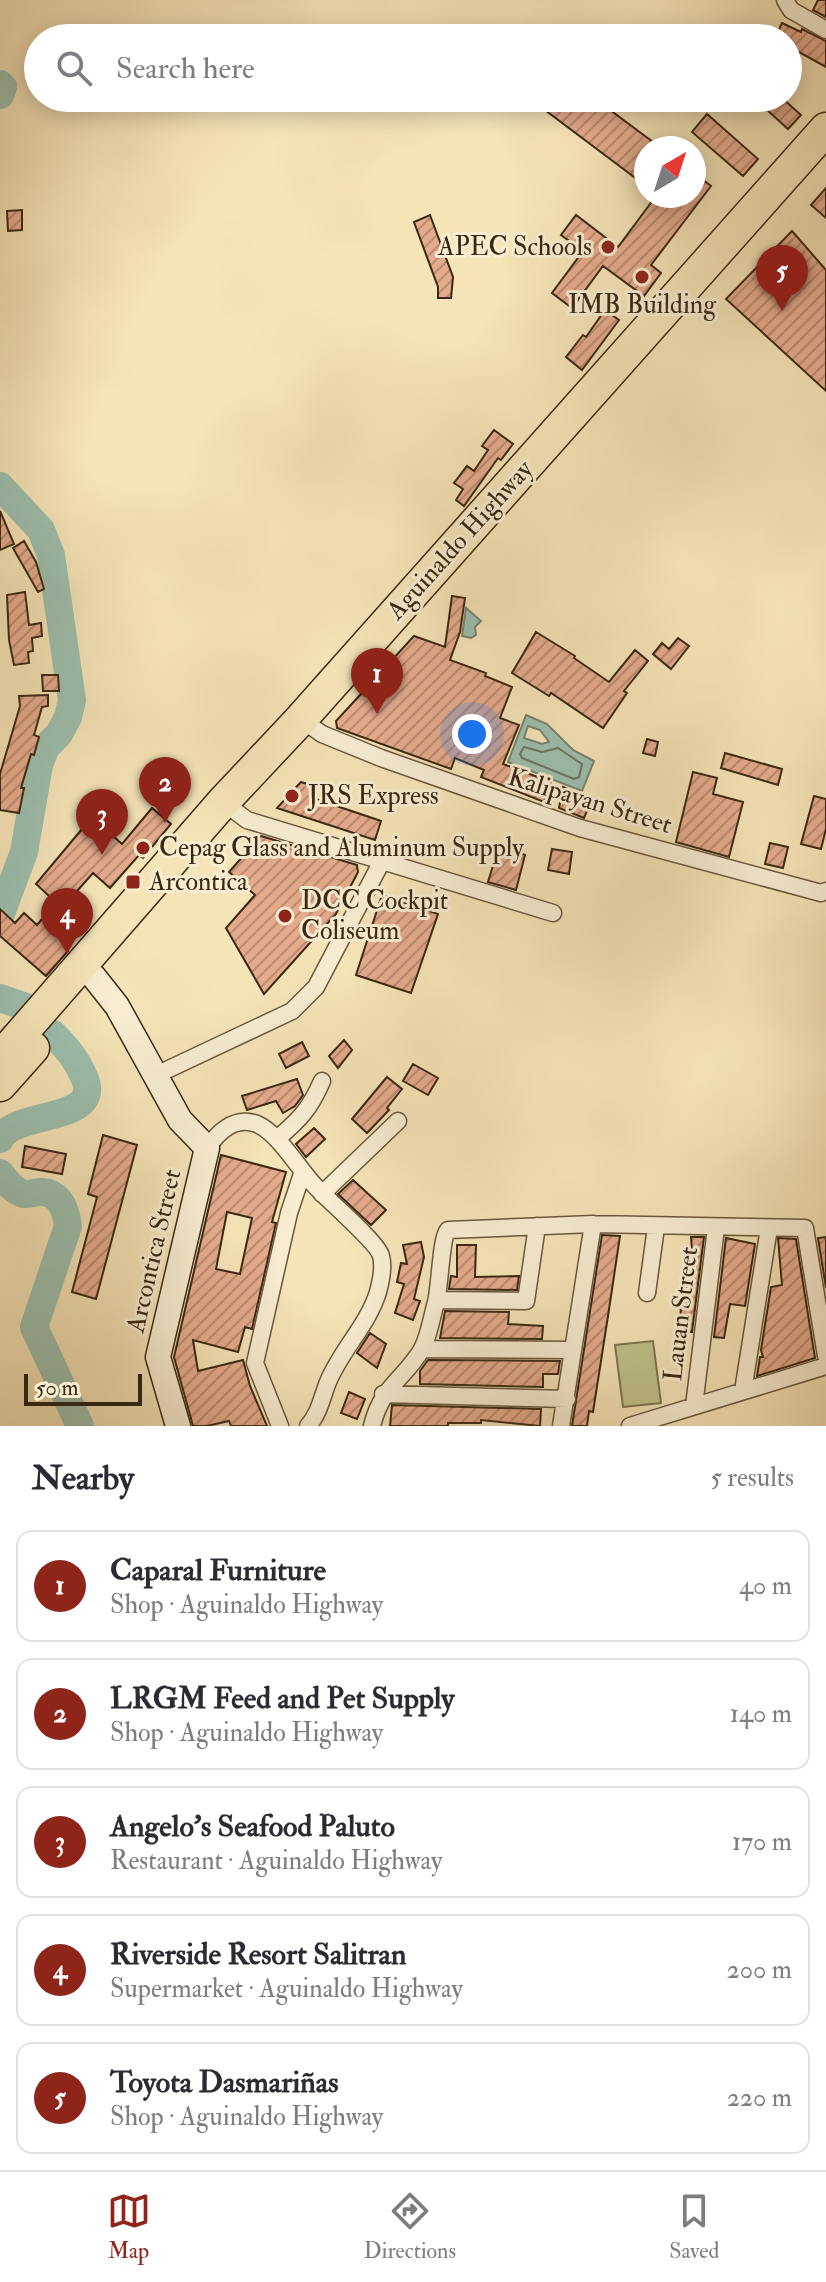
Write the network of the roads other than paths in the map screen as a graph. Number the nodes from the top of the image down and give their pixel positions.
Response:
1 (785, 0) edge
2 (826, 30) edge
3 (826, 129) edge
4 (826, 159) edge
5 (308, 724) junction
6 (231, 809) junction
7 (382, 861) junction
8 (826, 891) edge
9 (553, 913) dead end
10 (94, 977) junction
11 (60, 1003) junction
12 (18, 1046) edge
13 (154, 1076) junction
14 (322, 1081) dead end
15 (0, 1085) edge
16 (398, 1121) dead end
17 (277, 1139) junction
18 (207, 1148) junction
19 (302, 1174) junction
20 (322, 1194) junction
21 (593, 1224) junction
22 (537, 1226) junction
23 (656, 1227) junction
24 (716, 1228) junction
25 (769, 1228) junction
26 (647, 1293) dead end
27 (437, 1300) junction
28 (422, 1349) junction
29 (573, 1350) junction
30 (826, 1356) edge
31 (826, 1366) edge
32 (743, 1391) junction
33 (383, 1394) junction
34 (567, 1399) junction
35 (694, 1406) junction
36 (178, 1426) edge
37 (280, 1426) edge
38 (308, 1426) edge
39 (372, 1426) edge
40 (561, 1426) edge
41 (630, 1426) edge

1 - 2 street
3 - 5 highway, Aguinaldo Highway
4 - 5 highway, Aguinaldo Highway
5 - 6 highway, Aguinaldo Highway
5 - 8 street, Kalipayan Street
6 - 7 street
6 - 10 highway, Aguinaldo Highway
6 - 11 highway, Aguinaldo Highway
7 - 9 street
7 - 13 street
10 - 11 highway, Aguinaldo Highway
10 - 13 street, Arcontica Street
11 - 12 highway, Aguinaldo Highway
12 - 15 highway, Aguinaldo Highway
13 - 18 street, Arcontica Street
14 - 17 street
16 - 20 street
17 - 18 street
17 - 19 street
18 - 36 street, Arcontica Street
19 - 20 street
19 - 37 street
20 - 38 street
21 - 22 street
21 - 23 street
21 - 29 street
22 - 27 street
22 - 27 street
23 - 24 street
23 - 26 street
24 - 25 street
24 - 35 street, Lauan Street
25 - 30 street
25 - 32 street
27 - 28 street
28 - 29 street
28 - 33 street
29 - 34 street
31 - 32 street
32 - 35 street
33 - 34 street
33 - 39 street
34 - 40 street
35 - 41 street

